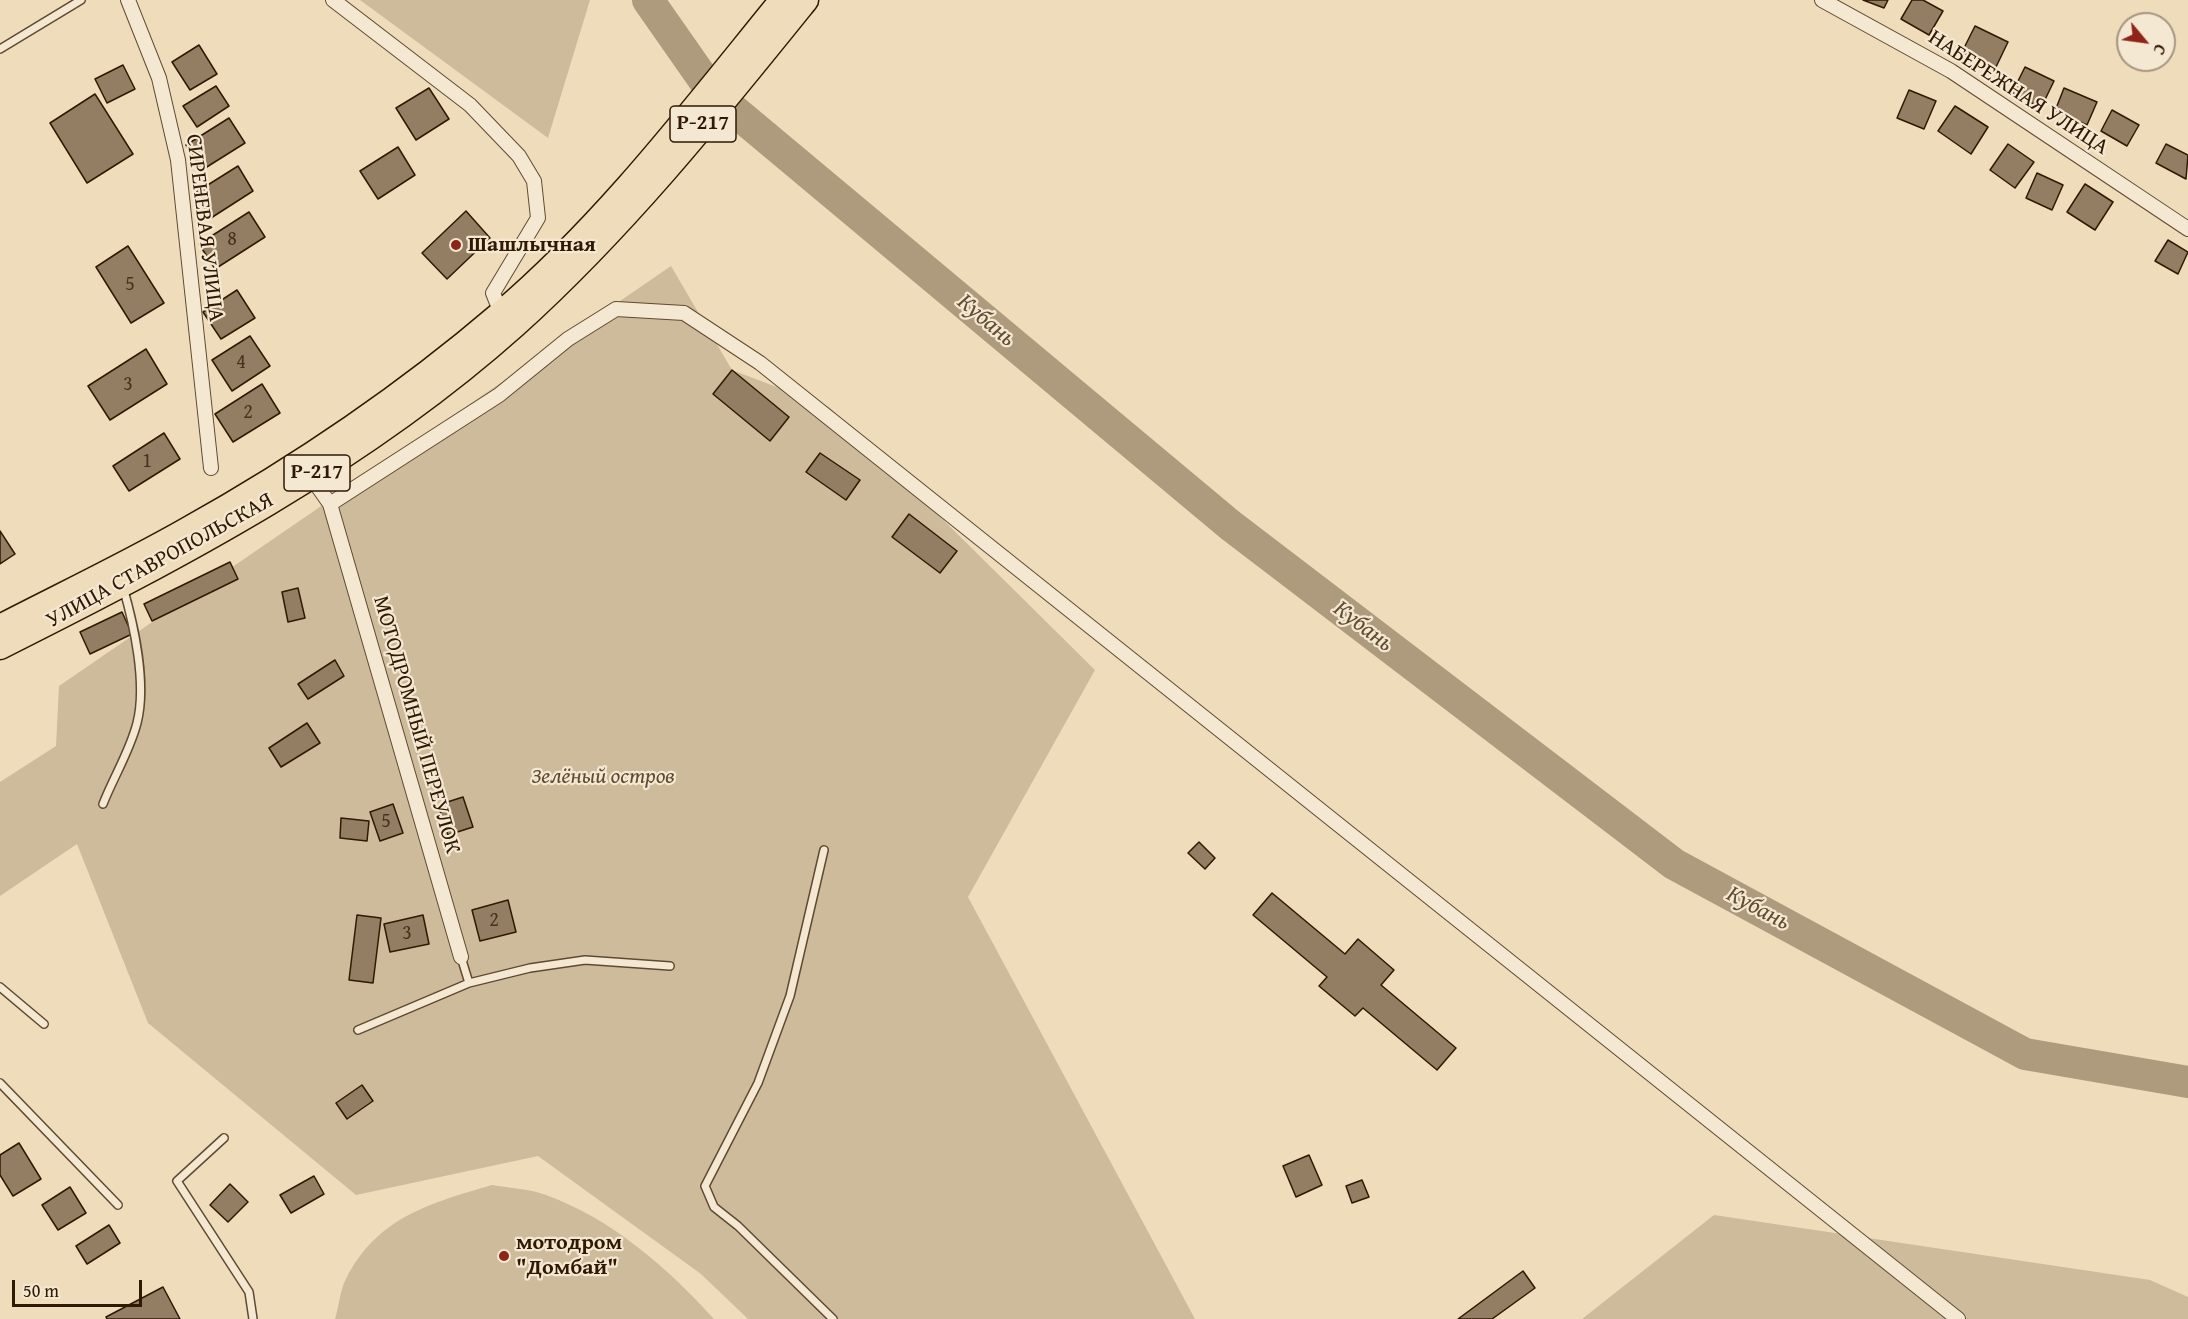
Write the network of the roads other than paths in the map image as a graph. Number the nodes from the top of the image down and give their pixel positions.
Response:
1 (81, 0) edge
2 (128, 0) edge
3 (333, 0) edge
4 (782, 0) edge
5 (806, 0) edge
6 (1822, 0) edge
7 (0, 49) edge
8 (2188, 229) edge
9 (592, 238) junction
10 (501, 313) junction
11 (211, 468) dead end
12 (311, 477) junction
13 (330, 504) junction
14 (123, 584) junction
15 (0, 627) edge
16 (0, 647) edge
17 (103, 804) dead end
18 (824, 850) dead end
19 (461, 957) joint
20 (670, 966) dead end
21 (469, 983) junction
22 (0, 987) edge
23 (44, 1024) dead end
24 (358, 1030) dead end
25 (0, 1083) edge
26 (224, 1138) dead end
27 (118, 1205) dead end
28 (253, 1319) edge
29 (833, 1319) edge
30 (1958, 1319) edge

1 - 7 lane
2 - 11 street, СИРЕНЕВАЯ УЛИЦА
3 - 10 street
4 - 9 highway, Р-217
5 - 9 highway, Р-217
6 - 8 street, НАБЕРЕЖНАЯ УЛИЦА
9 - 10 highway, УЛИЦА СТАВРОПОЛЬСКАЯ / Р-217
9 - 12 highway, УЛИЦА СТАВРОПОЛЬСКАЯ / Р-217
10 - 15 highway, УЛИЦА СТАВРОПОЛЬСКАЯ / Р-217
12 - 13 street, МОТОДРОМНЫЙ ПЕРЕУЛОК
12 - 14 highway, УЛИЦА СТАВРОПОЛЬСКАЯ / Р-217
13 - 19 street, МОТОДРОМНЫЙ ПЕРЕУЛОК
13 - 30 street
14 - 16 highway, УЛИЦА СТАВРОПОЛЬСКАЯ / Р-217
14 - 17 lane
18 - 29 lane
19 - 21 lane
20 - 21 lane
21 - 24 lane
22 - 23 lane
25 - 27 lane
26 - 28 lane

